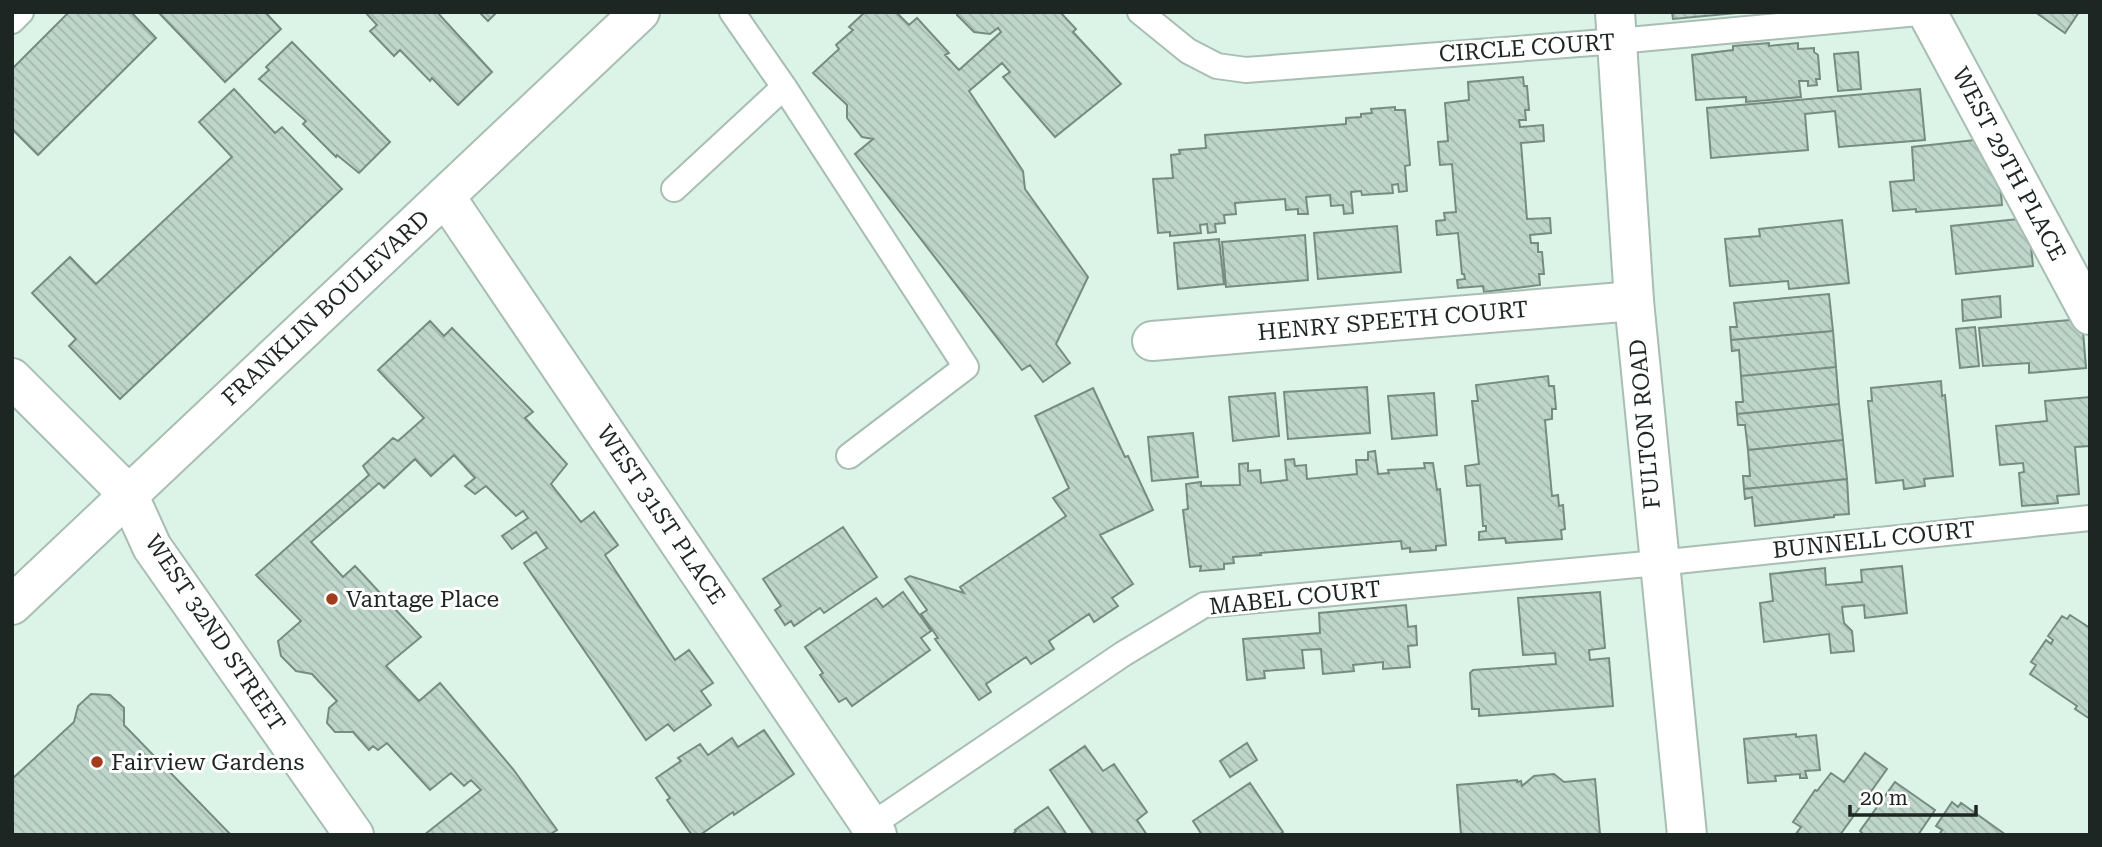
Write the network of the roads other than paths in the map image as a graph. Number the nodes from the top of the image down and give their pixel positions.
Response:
1 (21, 12) edge
2 (640, 12) edge
3 (732, 12) edge
4 (1140, 12) edge
5 (1929, 13) edge
6 (12, 21) edge
7 (1616, 27) edge
8 (784, 86) junction
9 (674, 189) dead end
10 (445, 196) junction
11 (1634, 301) junction
12 (2090, 315) edge
13 (1152, 341) dead end
14 (12, 378) edge
15 (849, 456) dead end
16 (128, 494) junction
17 (2090, 518) edge
18 (1658, 563) junction
19 (12, 605) edge
20 (873, 830) edge
21 (354, 835) edge
22 (1687, 835) edge

1 - 6 lane
2 - 10 street, FRANKLIN BOULEVARD
3 - 8 lane
4 - 7 lane, CIRCLE COURT
5 - 7 lane, CIRCLE COURT
5 - 12 street, WEST 29TH PLACE
7 - 11 street, FULTON ROAD
8 - 9 lane
8 - 15 lane
10 - 16 street, FRANKLIN BOULEVARD
10 - 20 street, WEST 31ST PLACE
11 - 13 street, HENRY SPEETH COURT
11 - 18 street, FULTON ROAD
14 - 16 street, WEST 32ND STREET
16 - 19 street, FRANKLIN BOULEVARD
16 - 21 street, WEST 32ND STREET
17 - 18 lane, BUNNELL COURT
18 - 20 lane, MABEL COURT
18 - 22 street, FULTON ROAD

